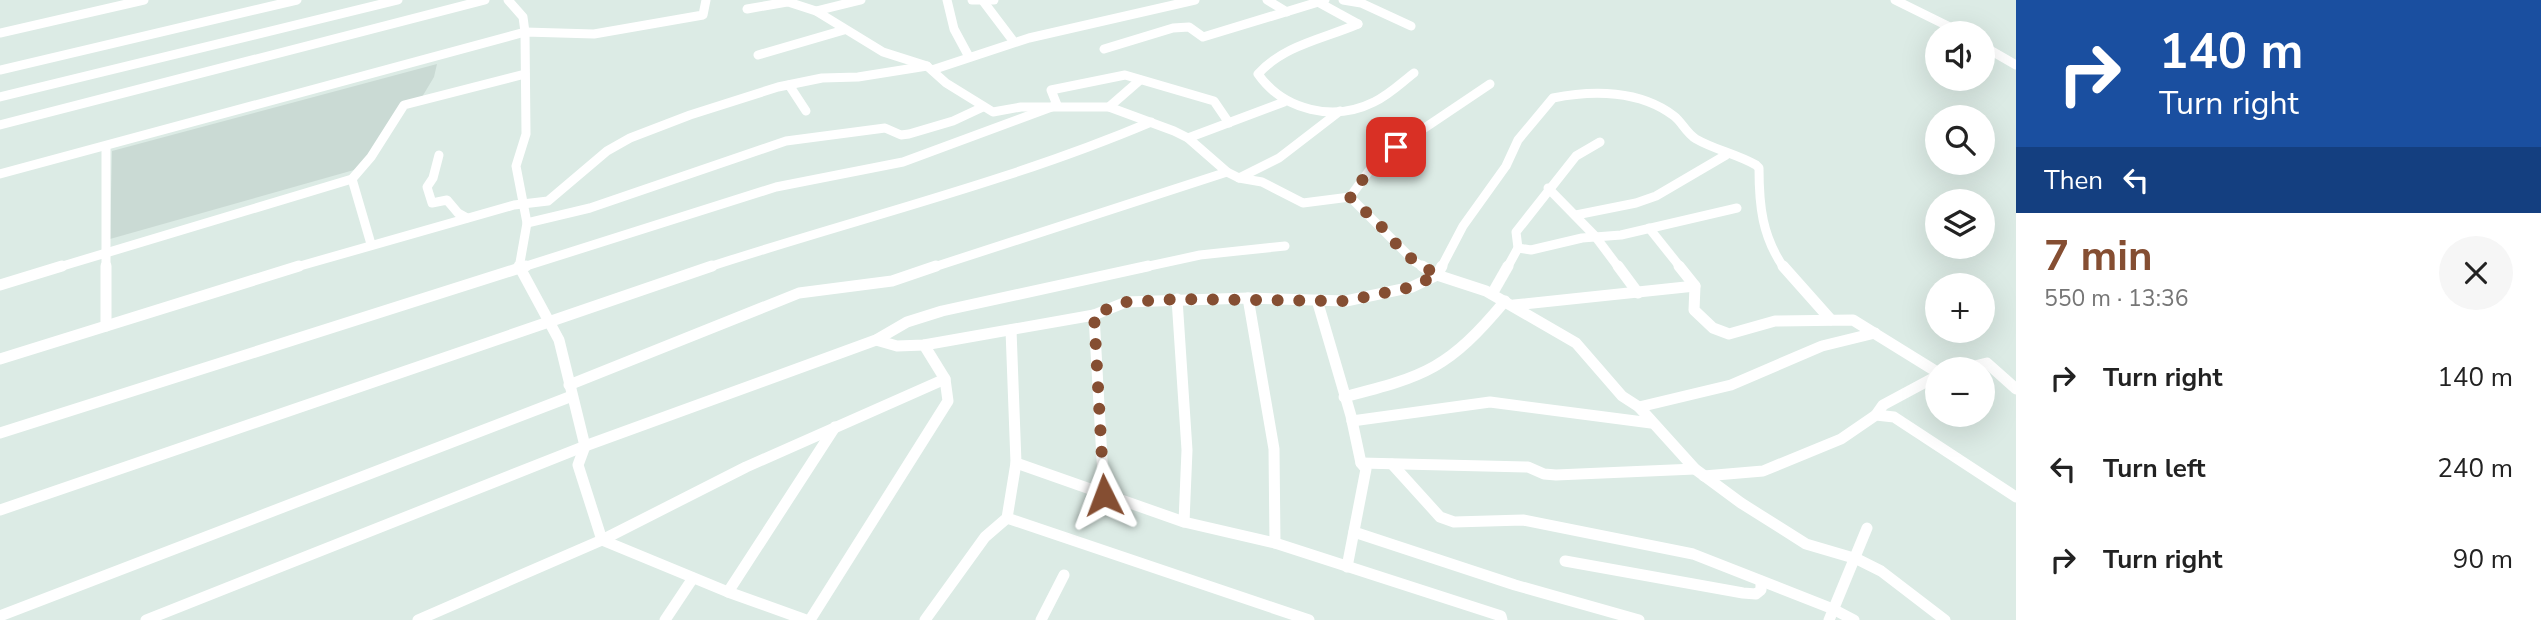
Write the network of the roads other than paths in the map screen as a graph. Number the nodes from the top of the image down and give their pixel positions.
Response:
1 (144, 0) edge
2 (297, 0) edge
3 (398, 0) edge
4 (485, 0) edge
5 (508, 0) edge
6 (706, 0) edge
7 (862, 0) edge
8 (947, 0) edge
9 (972, 0) edge
10 (995, 0) edge
11 (1195, 0) edge
12 (1267, 0) edge
13 (1343, 0) edge
14 (1895, 0) edge
15 (785, 1) edge
16 (983, 1) edge
17 (1322, 1) edge
18 (747, 9) dead end
19 (816, 11) junction
20 (1287, 12) junction
21 (1938, 21) edge
22 (1411, 26) dead end
23 (844, 30) junction
24 (525, 32) junction
25 (0, 33) edge
26 (1014, 43) junction
27 (1104, 49) dead end
28 (1995, 53) edge
29 (758, 55) dead end
30 (968, 55) junction
31 (2016, 65) edge
32 (929, 68) junction
33 (0, 70) edge
34 (1414, 73) dead end
35 (525, 74) junction
36 (1140, 80) junction
37 (1490, 84) dead end
38 (789, 85) junction
39 (0, 97) edge
40 (1284, 102) junction
41 (1057, 105) junction
42 (983, 107) junction
43 (1109, 107) junction
44 (806, 111) dead end
45 (1340, 111) junction
46 (1151, 122) junction
47 (1228, 123) junction
48 (0, 125) edge
49 (1188, 138) junction
50 (1600, 142) dead end
51 (106, 146) junction
52 (439, 155) dead end
53 (1726, 155) junction
54 (1227, 172) junction
55 (0, 174) edge
56 (1239, 178) junction
57 (352, 179) junction
58 (1548, 188) junction
59 (1350, 197) junction
60 (524, 204) junction
61 (1737, 208) dead end
62 (1576, 215) junction
63 (467, 218) junction
64 (527, 223) junction
65 (1649, 228) junction
66 (1595, 236) junction
67 (371, 244) junction
68 (1285, 246) dead end
69 (1518, 248) junction
70 (104, 254) junction
71 (519, 268) junction
72 (1437, 275) junction
73 (0, 285) edge
74 (1695, 286) junction
75 (1638, 293) junction
76 (1492, 294) junction
77 (1248, 298) junction
78 (1177, 299) junction
79 (1317, 300) junction
80 (1510, 303) junction
81 (1094, 314) junction
82 (550, 319) junction
83 (1831, 320) junction
84 (106, 326) junction
85 (1011, 330) junction
86 (1875, 333) junction
87 (876, 340) junction
88 (924, 345) junction
89 (0, 359) edge
90 (1925, 366) edge
91 (1995, 370) edge
92 (945, 379) junction
93 (1925, 381) edge
94 (2016, 389) edge
95 (571, 391) junction
96 (1344, 397) junction
97 (1639, 407) junction
98 (1875, 415) junction
99 (1352, 421) junction
100 (1651, 423) junction
101 (836, 425) junction
102 (0, 433) edge
103 (585, 446) junction
104 (1016, 463) junction
105 (1361, 463) junction
106 (1392, 464) junction
107 (1699, 473) junction
108 (1104, 495) junction
109 (2016, 497) edge
110 (0, 510) edge
111 (1007, 518) junction
112 (1184, 522) junction
113 (1867, 528) dead end
114 (1354, 531) junction
115 (601, 540) junction
116 (1275, 543) junction
117 (1857, 559) junction
118 (1565, 561) dead end
119 (1347, 567) junction
120 (1064, 575) dead end
121 (692, 578) junction
122 (1761, 581) junction
123 (728, 592) junction
124 (1831, 614) edge
125 (0, 616) edge
126 (146, 620) edge
127 (418, 620) edge
128 (665, 620) edge
129 (808, 620) edge
130 (925, 620) edge
131 (1041, 620) edge
132 (1308, 620) edge
133 (1502, 620) edge
134 (1639, 620) edge
135 (1854, 620) edge
136 (1945, 620) edge

1 - 25 street
2 - 33 street
3 - 39 street
4 - 48 street
5 - 24 street
6 - 24 street
7 - 19 street
8 - 30 street
9 - 16 street
10 - 16 street
11 - 26 street
12 - 20 street
13 - 22 street
14 - 21 street
15 - 18 street
15 - 19 street
16 - 26 street
17 - 20 street
17 - 40 street
19 - 23 street
20 - 27 street
23 - 29 street
23 - 32 street
24 - 35 street
24 - 51 street
26 - 30 street
28 - 31 street
30 - 32 street
32 - 38 street
32 - 42 street
34 - 45 street
35 - 57 street
35 - 60 street
36 - 41 street
36 - 43 street
36 - 47 street
37 - 59 street
38 - 44 street
38 - 60 street
40 - 45 street
40 - 47 street
41 - 42 street
41 - 43 street
41 - 71 street
42 - 64 street
43 - 46 street
45 - 56 street
46 - 49 street
46 - 82 street
47 - 49 street
49 - 54 street
50 - 58 street
51 - 55 street
51 - 70 street
52 - 63 street
53 - 62 street
53 - 72 street
53 - 83 street
54 - 56 street
54 - 95 street
56 - 59 street
57 - 67 street
57 - 70 street
58 - 62 street
58 - 69 street
59 - 72 street
60 - 63 street
60 - 64 street
61 - 65 street
62 - 66 street
63 - 67 street
64 - 71 street
65 - 66 street
65 - 74 street
66 - 69 street
66 - 75 street
67 - 84 street
68 - 87 street
69 - 76 street
70 - 73 street
70 - 84 street
71 - 82 street
71 - 102 street
72 - 76 street
72 - 79 street
74 - 75 street
74 - 83 street
75 - 80 street
76 - 80 street
77 - 78 street
77 - 79 street
77 - 116 street
78 - 81 street
78 - 112 street
79 - 96 street
80 - 96 street
80 - 97 street
81 - 85 street
81 - 108 street
82 - 95 street
82 - 110 street
83 - 86 street
84 - 89 street
85 - 88 street
85 - 104 street
86 - 90 street
86 - 97 street
87 - 88 street
87 - 103 street
88 - 92 street
91 - 94 street
92 - 101 street
92 - 129 street
93 - 98 street
95 - 103 street
95 - 125 street
96 - 99 street
97 - 100 street
98 - 107 street
98 - 109 street
99 - 100 street
99 - 105 street
100 - 107 street
101 - 115 street
101 - 123 street
103 - 115 street
103 - 126 street
104 - 108 street
104 - 111 street
105 - 106 street
105 - 114 street
106 - 107 street
106 - 122 street
107 - 117 street
108 - 112 street
111 - 130 street
111 - 132 street
112 - 116 street
113 - 117 street
114 - 119 street
114 - 134 street
115 - 121 street
115 - 127 street
116 - 119 street
117 - 124 street
117 - 136 street
118 - 122 street
119 - 133 street
120 - 131 street
121 - 123 street
121 - 128 street
122 - 124 street
123 - 129 street
124 - 135 street

